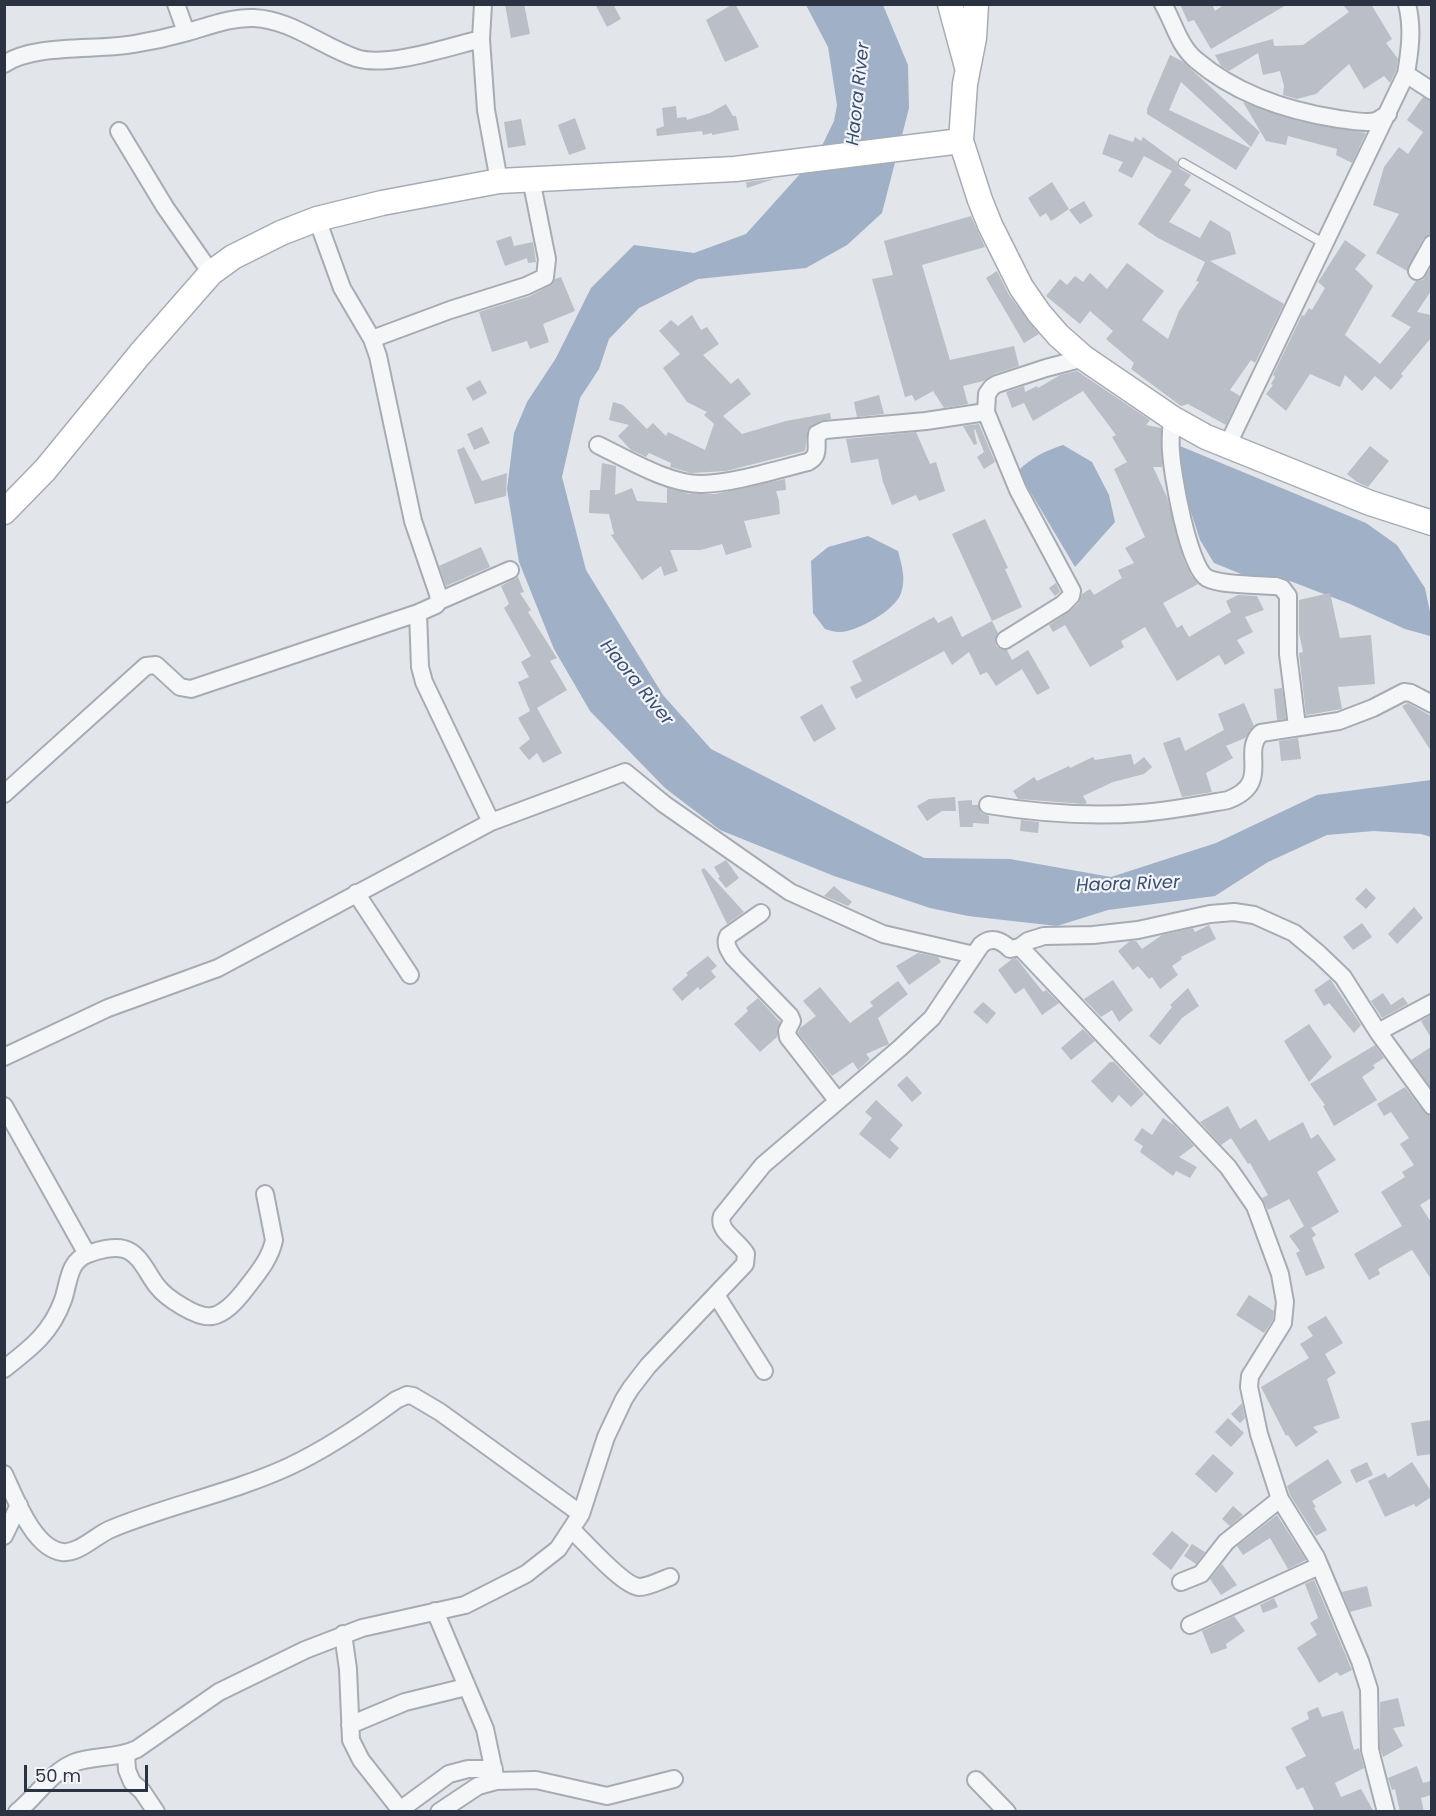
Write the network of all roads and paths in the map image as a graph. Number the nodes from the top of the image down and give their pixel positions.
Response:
1 (176, 4) edge
2 (483, 4) edge
3 (950, 4) edge
4 (976, 4) edge
5 (1164, 4) edge
6 (1407, 4) edge
7 (186, 32) junction
8 (481, 39) junction
9 (4, 64) edge
10 (968, 72) junction
11 (1406, 74) junction
12 (1431, 91) edge
13 (1388, 114) junction
14 (119, 131) dead end
15 (961, 141) junction
16 (1183, 163) dead end
17 (531, 178) junction
18 (500, 182) junction
19 (317, 219) junction
20 (1325, 244) junction
21 (1431, 244) edge
22 (1417, 271) dead end
23 (211, 273) junction
24 (372, 339) junction
25 (1084, 358) junction
26 (986, 412) junction
27 (1172, 418) junction
28 (1228, 444) junction
29 (598, 445) dead end
30 (4, 512) edge
31 (1431, 523) edge
32 (510, 570) dead end
33 (439, 601) junction
34 (418, 613) junction
35 (1005, 640) dead end
36 (1431, 704) edge
37 (1297, 726) junction
38 (4, 794) edge
39 (988, 805) dead end
40 (491, 822) junction
41 (356, 893) junction
42 (761, 913) dead end
43 (1020, 947) junction
44 (974, 955) junction
45 (410, 975) dead end
46 (1431, 1003) edge
47 (1378, 1032) junction
48 (4, 1057) edge
49 (837, 1100) junction
50 (4, 1106) edge
51 (1431, 1106) edge
52 (265, 1194) dead end
53 (87, 1254) junction
54 (716, 1295) junction
55 (4, 1369) edge
56 (764, 1371) dead end
57 (4, 1474) edge
58 (1280, 1499) junction
59 (19, 1505) junction
60 (581, 1514) junction
61 (572, 1530) junction
62 (4, 1536) edge
63 (1319, 1566) junction
64 (670, 1577) dead end
65 (1181, 1582) dead end
66 (435, 1611) junction
67 (1190, 1625) dead end
68 (343, 1634) junction
69 (466, 1687) junction
70 (350, 1725) junction
71 (126, 1754) junction
72 (495, 1775) junction
73 (674, 1779) dead end
74 (976, 1780) dead end
75 (401, 1811) edge
76 (17, 1812) edge
77 (156, 1812) edge
78 (439, 1812) edge
79 (1007, 1812) edge
80 (1386, 1812) edge

1 - 7 street
2 - 8 street
3 - 10 street
4 - 10 street
5 - 13 street
6 - 11 street
7 - 8 street
7 - 9 street
8 - 18 street
10 - 15 street
11 - 12 street
11 - 13 street
13 - 20 street
14 - 23 street
15 - 17 street
15 - 25 street
16 - 20 lane
17 - 18 street
17 - 24 street
18 - 19 street
19 - 23 street
19 - 24 street
20 - 28 street
21 - 22 street
23 - 30 street
24 - 33 street
25 - 26 street
25 - 27 street
26 - 29 street
26 - 35 street
27 - 28 street
27 - 37 street
28 - 31 street
32 - 33 street
33 - 34 street
34 - 38 street
34 - 40 street
36 - 37 street
37 - 39 street
40 - 41 street
40 - 44 street
41 - 45 street
41 - 48 street
42 - 49 street
43 - 44 street
43 - 47 street
43 - 58 street
44 - 49 street
46 - 47 street
47 - 51 street
49 - 54 street
50 - 53 street
52 - 53 street
53 - 55 street
54 - 56 street
54 - 60 street
57 - 59 street
58 - 63 street
58 - 65 street
59 - 60 street
59 - 62 street
60 - 61 street
61 - 64 street
61 - 66 street
63 - 67 street
63 - 80 street
66 - 68 street
66 - 69 street
68 - 70 street
68 - 71 street
69 - 70 street
69 - 72 street
70 - 75 street
71 - 76 street
71 - 77 street
72 - 73 street
72 - 75 street
72 - 78 street
74 - 79 street

